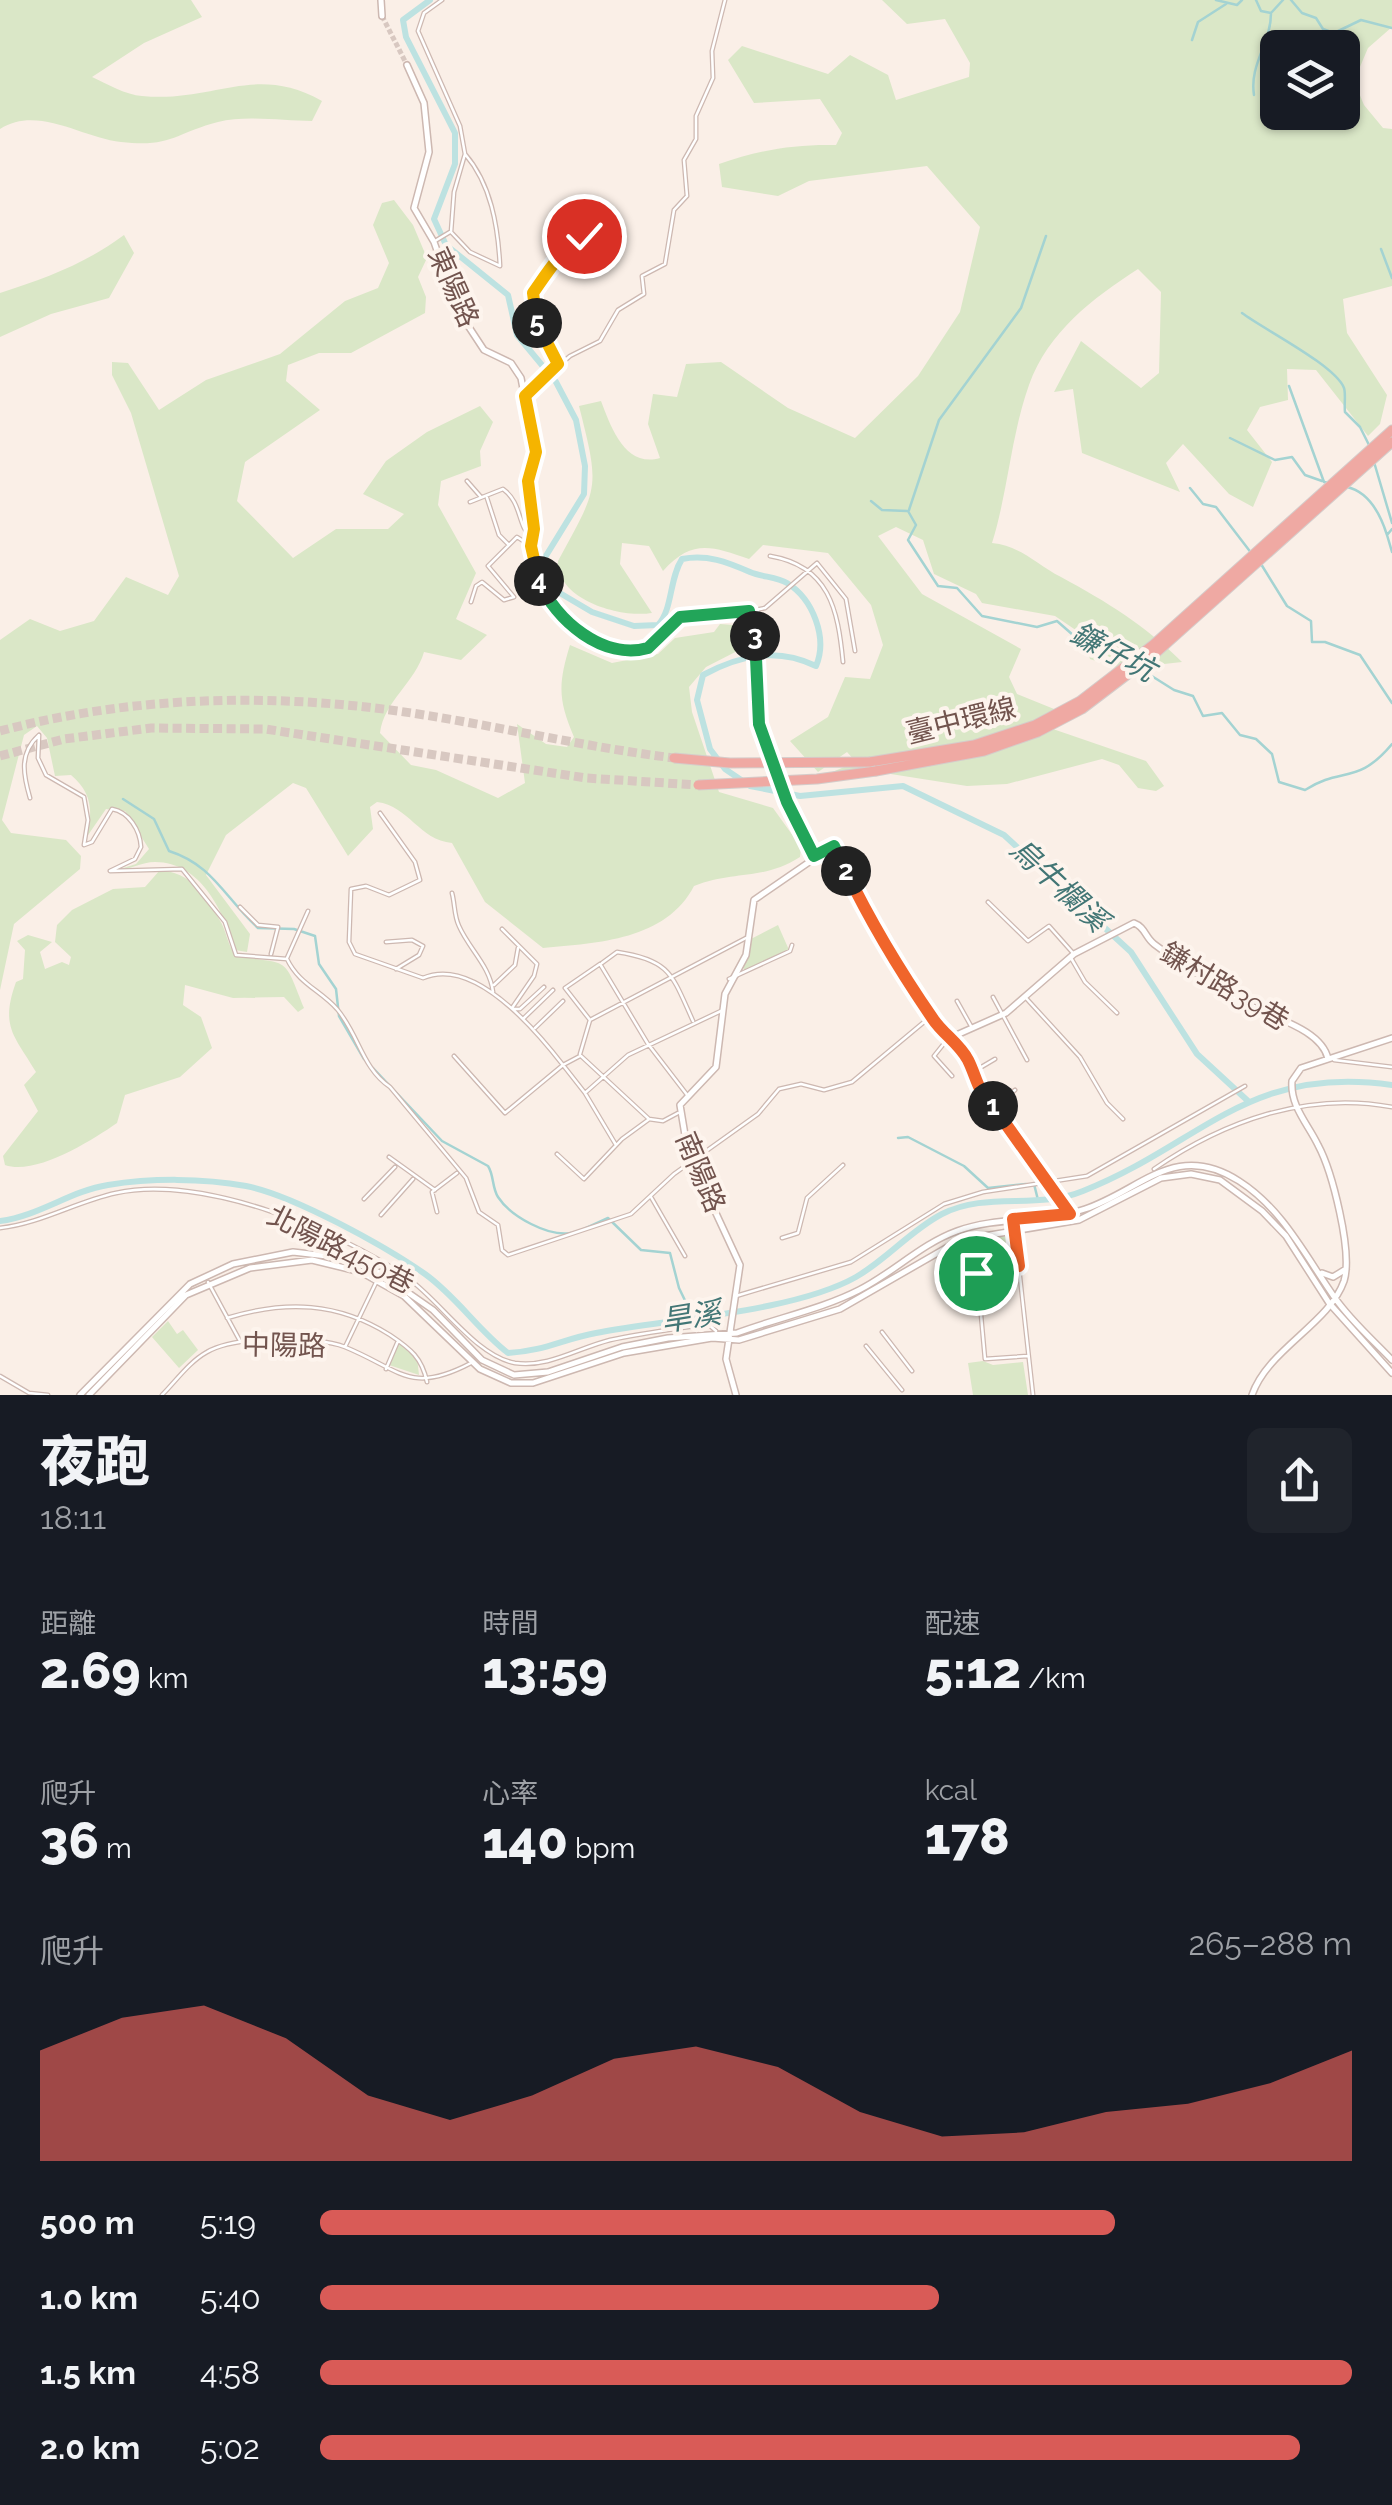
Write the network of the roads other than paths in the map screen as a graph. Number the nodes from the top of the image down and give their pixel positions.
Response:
1 (381, 0) edge
2 (442, 0) edge
3 (725, 0) edge
4 (382, 16) tunnel mouth
5 (407, 65) tunnel mouth
6 (465, 154) junction
7 (451, 232) junction
8 (584, 236) dead end
9 (434, 242) junction
10 (558, 364) junction
11 (525, 396) junction
12 (1392, 430) edge
13 (1392, 442) edge
14 (1372, 454) junction
15 (468, 481) dead end
16 (484, 498) junction
17 (470, 502) dead end
18 (532, 542) junction
19 (508, 544) junction
20 (770, 556) dead end
21 (810, 570) junction
22 (472, 602) dead end
23 (749, 611) junction
24 (854, 652) dead end
25 (843, 662) dead end
26 (674, 758) tunnel mouth
27 (873, 766) junction
28 (698, 784) tunnel mouth
29 (30, 798) dead end
30 (380, 813) dead end
31 (814, 856) junction
32 (452, 893) dead end
33 (988, 902) dead end
34 (240, 908) dead end
35 (308, 911) dead end
36 (502, 929) dead end
37 (749, 937) junction
38 (386, 942) dead end
39 (792, 945) dead end
40 (519, 946) junction
41 (270, 955) junction
42 (1073, 956) junction
43 (287, 959) junction
44 (600, 964) junction
45 (395, 970) junction
46 (673, 978) junction
47 (729, 979) junction
48 (493, 986) junction
49 (544, 986) dead end
50 (553, 990) dead end
51 (493, 993) junction
52 (1025, 997) junction
53 (993, 998) dead end
54 (563, 1001) dead end
55 (957, 1001) dead end
56 (624, 1004) junction
57 (511, 1009) junction
58 (722, 1010) junction
59 (1117, 1012) dead end
60 (1006, 1014) junction
61 (932, 1016) junction
62 (523, 1019) junction
63 (590, 1020) junction
64 (694, 1023) junction
65 (972, 1028) junction
66 (534, 1029) junction
67 (951, 1037) junction
68 (1392, 1038) edge
69 (648, 1044) junction
70 (454, 1056) dead end
71 (580, 1056) junction
72 (995, 1059) dead end
73 (1328, 1059) junction
74 (1027, 1060) dead end
75 (563, 1064) junction
76 (1392, 1068) edge
77 (972, 1073) junction
78 (606, 1075) junction
79 (952, 1076) dead end
80 (1245, 1086) dead end
81 (1015, 1090) dead end
82 (585, 1093) junction
83 (688, 1097) junction
84 (1296, 1107) junction
85 (1392, 1107) edge
86 (994, 1108) junction
87 (678, 1113) junction
88 (649, 1119) junction
89 (1123, 1119) dead end
90 (616, 1146) junction
91 (557, 1154) dead end
92 (390, 1157) dead end
93 (692, 1161) junction
94 (844, 1165) dead end
95 (396, 1166) junction
96 (1154, 1169) dead end
97 (458, 1172) junction
98 (414, 1178) junction
99 (1049, 1186) junction
100 (436, 1190) junction
101 (650, 1196) junction
102 (364, 1199) dead end
103 (1068, 1211) junction
104 (437, 1212) dead end
105 (381, 1215) dead end
106 (1013, 1219) junction
107 (0, 1228) edge
108 (1015, 1228) junction
109 (782, 1238) dead end
110 (685, 1256) dead end
111 (385, 1264) junction
112 (1019, 1266) junction
113 (1346, 1269) junction
114 (1318, 1271) junction
115 (379, 1277) junction
116 (208, 1282) junction
117 (736, 1298) junction
118 (1332, 1300) junction
119 (361, 1317) junction
120 (227, 1318) junction
121 (716, 1331) junction
122 (882, 1332) dead end
123 (729, 1338) junction
124 (398, 1340) junction
125 (240, 1342) junction
126 (866, 1346) dead end
127 (345, 1348) junction
128 (1029, 1356) junction
129 (1392, 1360) edge
130 (472, 1362) junction
131 (385, 1370) junction
132 (912, 1371) dead end
133 (1392, 1373) edge
134 (0, 1376) edge
135 (427, 1384) junction
136 (94, 1385) junction
137 (902, 1390) dead end
138 (48, 1395) edge
139 (80, 1395) edge
140 (89, 1395) edge
141 (104, 1395) edge
142 (162, 1395) edge
143 (736, 1395) edge
144 (1033, 1395) edge
145 (1252, 1395) edge

1 - 4 street
2 - 6 street
3 - 10 street
5 - 9 street, 東陽路
6 - 7 street
6 - 7 street
7 - 9 street
8 - 10 street
9 - 11 street, 東陽路
10 - 11 street
11 - 18 street, 東陽路
12 - 14 highway, 臺中環線
13 - 14 highway, 臺中環線
14 - 27 highway, 臺中環線
15 - 16 street
16 - 17 street
16 - 18 street
16 - 19 street
18 - 19 street
18 - 23 street, 東陽路
19 - 22 street
20 - 21 street
21 - 23 street
21 - 24 street
21 - 25 street
23 - 31 street
26 - 27 highway, 臺中環線, bridge
27 - 28 highway, 臺中環線, bridge
29 - 41 street
30 - 45 street
31 - 37 street, 南陽路
31 - 61 street, 南陽路
32 - 48 street
33 - 42 street
34 - 41 street
35 - 43 street
36 - 40 street
37 - 46 street
37 - 47 street, 南陽路
38 - 45 street
39 - 47 street
40 - 48 street
40 - 57 street
41 - 43 street
42 - 52 street
42 - 59 street
42 - 73 street, 鎌村路39巷
43 - 97 street
44 - 46 street
44 - 56 street
44 - 63 street
45 - 51 street
46 - 56 street
46 - 64 street
47 - 58 street, 南陽路
48 - 51 street
49 - 57 street
50 - 62 street
51 - 57 street
52 - 60 street
52 - 89 street
53 - 60 street
54 - 66 street
55 - 65 street
56 - 63 street
56 - 69 street
57 - 62 street
58 - 64 street
58 - 83 street, 南陽路
60 - 65 street
60 - 74 street
61 - 67 street
61 - 93 street
62 - 66 street
63 - 71 street
64 - 69 street
65 - 67 street
66 - 75 street
67 - 77 street
67 - 79 street
68 - 73 street
69 - 78 street
69 - 83 street
70 - 75 street
71 - 75 street
71 - 78 street
72 - 77 street
73 - 76 street
73 - 84 street
75 - 82 street
77 - 86 street
78 - 82 street
78 - 88 street
80 - 99 street
81 - 86 street
82 - 90 street
83 - 87 street, 南陽路
84 - 85 street
84 - 96 street
84 - 113 street
86 - 99 street
87 - 88 street
87 - 93 street, 南陽路
88 - 90 street
90 - 91 street
92 - 95 street
93 - 101 street
93 - 117 street, 南陽路
94 - 109 street
95 - 98 street
95 - 102 street
97 - 100 street
97 - 101 street
98 - 100 street
98 - 105 street
99 - 103 street
99 - 117 street
100 - 104 street
101 - 110 street
103 - 106 street
103 - 114 street
106 - 108 street
106 - 123 street
107 - 111 street, 北陽路450巷
108 - 112 street
108 - 118 street
108 - 123 street
111 - 115 street
111 - 121 street, 北陽路450巷
112 - 128 street
112 - 128 street
113 - 114 street
113 - 118 street
114 - 118 street
115 - 116 street
115 - 119 street
115 - 121 street
115 - 130 street
115 - 136 street
116 - 120 street
116 - 136 street
117 - 123 street, 南陽路
118 - 129 street
118 - 133 street
118 - 145 street
119 - 120 street
119 - 124 street
119 - 127 street
120 - 125 street
121 - 123 street
122 - 132 street
123 - 130 street
123 - 143 street
124 - 131 street
124 - 135 street
125 - 127 street, 中陽路
125 - 142 street, 中陽路
126 - 137 street
127 - 131 street, 中陽路
128 - 144 street
130 - 135 street
131 - 135 street, 中陽路
134 - 138 street
136 - 139 street
136 - 140 street
136 - 141 street

